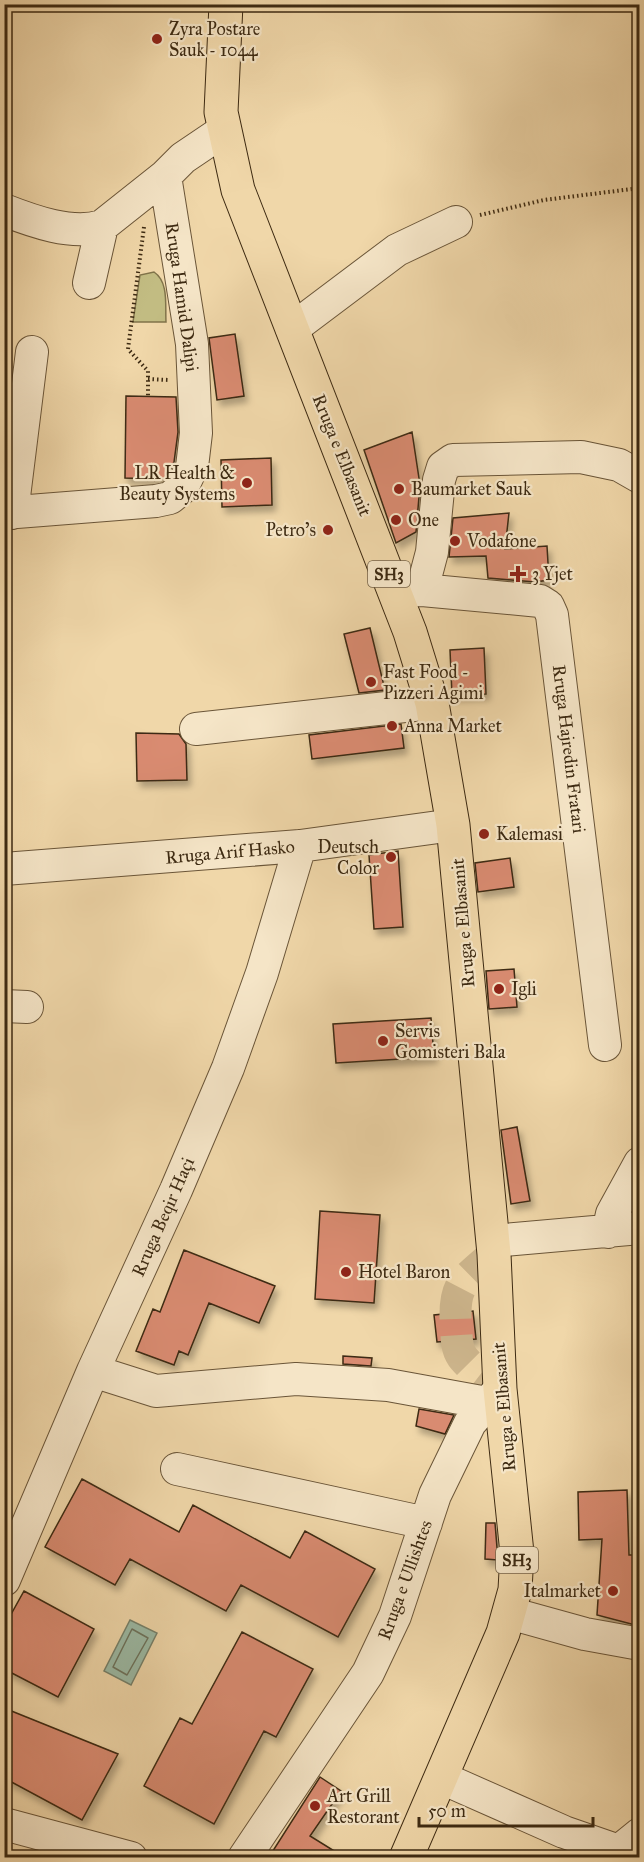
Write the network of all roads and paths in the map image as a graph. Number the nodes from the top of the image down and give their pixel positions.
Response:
1 (226, 4) edge
2 (223, 131) junction
3 (157, 183) junction
4 (639, 188) edge
5 (4, 210) edge
6 (456, 222) joint
7 (102, 226) junction
8 (88, 283) dead end
9 (292, 329) junction
10 (32, 352) dead end
11 (148, 379) junction
12 (174, 380) dead end
13 (148, 396) dead end
14 (639, 477) edge
15 (8, 513) edge
16 (409, 590) junction
17 (432, 703) junction
18 (196, 729) dead end
19 (453, 825) junction
20 (300, 846) junction
21 (4, 869) edge
22 (606, 1045) dead end
23 (639, 1163) edge
24 (639, 1228) edge
25 (608, 1232) junction
26 (493, 1241) junction
27 (93, 1371) junction
28 (494, 1396) junction
29 (177, 1469) dead end
30 (426, 1523) junction
31 (4, 1580) edge
32 (509, 1613) junction
33 (639, 1644) edge
34 (442, 1778) junction
35 (4, 1824) edge
36 (639, 1834) edge
37 (54, 1849) edge
38 (131, 1857) edge
39 (244, 1857) edge
40 (406, 1857) edge

1 - 2 main road, Rruga e Elbasanit / SH3
2 - 3 street
2 - 9 main road, Rruga e Elbasanit / SH3
3 - 7 street
3 - 11 path
3 - 15 street, Rruga Hamid Dalipi
4 - 6 path
5 - 7 street
6 - 9 street
7 - 8 street
9 - 16 main road, Rruga e Elbasanit / SH3
10 - 15 street
11 - 12 path
11 - 13 path
14 - 16 street
16 - 17 main road, Rruga e Elbasanit / SH3
16 - 22 street, Rruga Hajredin Fratari
17 - 18 street
17 - 19 main road, Rruga e Elbasanit / SH3
19 - 20 street, Rruga Arif Hasko
19 - 26 main road, Rruga e Elbasanit / SH3
20 - 21 street, Rruga Arif Hasko
20 - 27 street, Rruga Beqir Haçi
23 - 25 street
24 - 25 street
25 - 26 street
26 - 28 main road, Rruga e Elbasanit / SH3
27 - 28 street
27 - 31 street, Rruga Beqir Haçi
28 - 30 street, Rruga e Ullishtes
28 - 32 main road, Rruga e Elbasanit / SH3
29 - 30 street
30 - 39 street, Rruga e Ullishtes
32 - 33 street
32 - 34 main road, Rruga e Elbasanit / SH3
34 - 36 street
34 - 40 main road, Rruga e Elbasanit / SH3
35 - 37 street
37 - 38 street

